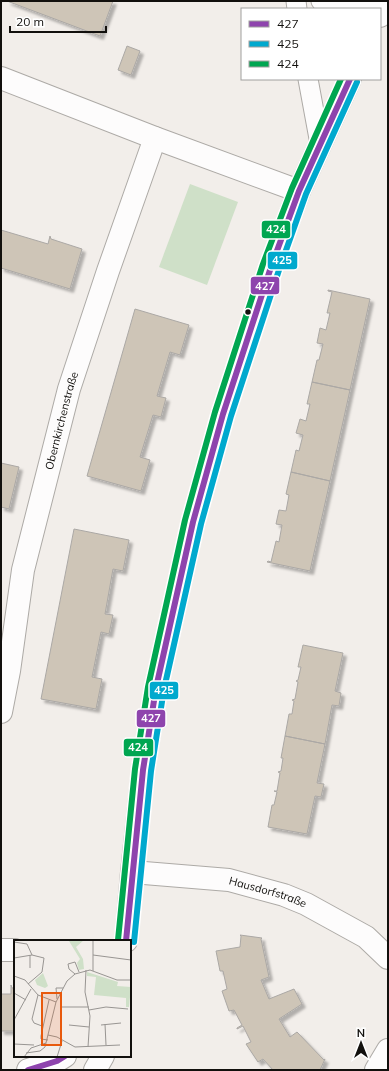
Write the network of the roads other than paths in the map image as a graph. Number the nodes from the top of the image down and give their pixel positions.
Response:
1 (321, 1) edge
2 (384, 7) edge
3 (1, 78) edge
4 (350, 80) edge
5 (308, 81) edge
6 (155, 138) junction
7 (320, 144) junction
8 (299, 191) junction
9 (5, 670) edge
10 (1, 712) edge
11 (132, 872) junction
12 (126, 940) edge
13 (1, 950) edge
14 (14, 950) edge
15 (388, 958) edge
16 (388, 1050) edge
17 (64, 1057) edge
18 (102, 1057) edge
19 (28, 1070) edge
20 (95, 1070) edge
21 (376, 1070) edge

1 - 2 lane
3 - 6 street
4 - 7 street
5 - 7 lane
6 - 8 street
6 - 9 street, Obernkirchenstraße
7 - 8 street
8 - 11 street
9 - 10 street, Obernkirchenstraße
11 - 12 street
11 - 15 street, Hausdorfstraße
13 - 14 street
16 - 21 street
17 - 19 street
18 - 20 street

